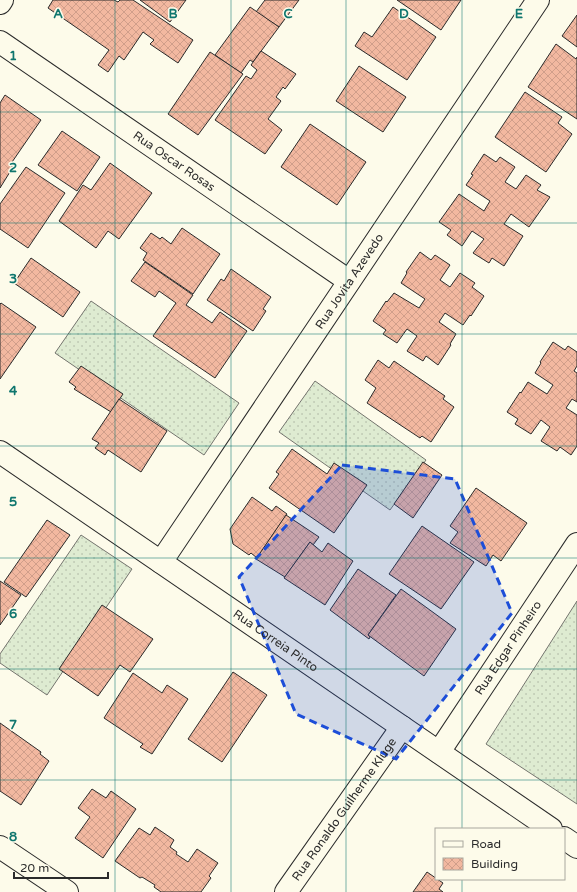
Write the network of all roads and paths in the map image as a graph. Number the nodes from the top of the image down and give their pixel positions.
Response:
1 (2, 0) edge
2 (538, 0) edge
3 (0, 3) edge
4 (0, 42) edge
5 (349, 281) junction
6 (0, 452) edge
7 (577, 544) edge
8 (161, 562) junction
9 (402, 727) junction
10 (439, 752) junction
11 (550, 828) edge
12 (565, 839) edge
13 (577, 846) edge
14 (0, 847) edge
15 (67, 892) edge
16 (286, 892) edge

1 - 3 street
2 - 5 street, Rua Jovita Azevedo
4 - 5 street, Rua Oscar Rosas
5 - 8 street, Rua Jovita Azevedo
6 - 8 street, Rua Correia Pinto
7 - 10 street, Rua Edgar Pinheiro
8 - 9 street, Rua Correia Pinto
9 - 10 street, Rua Correia Pinto
9 - 16 street, Rua Ronaldo Guilherme Kluge
10 - 11 street, Rua Correia Pinto
12 - 13 street
14 - 15 street

